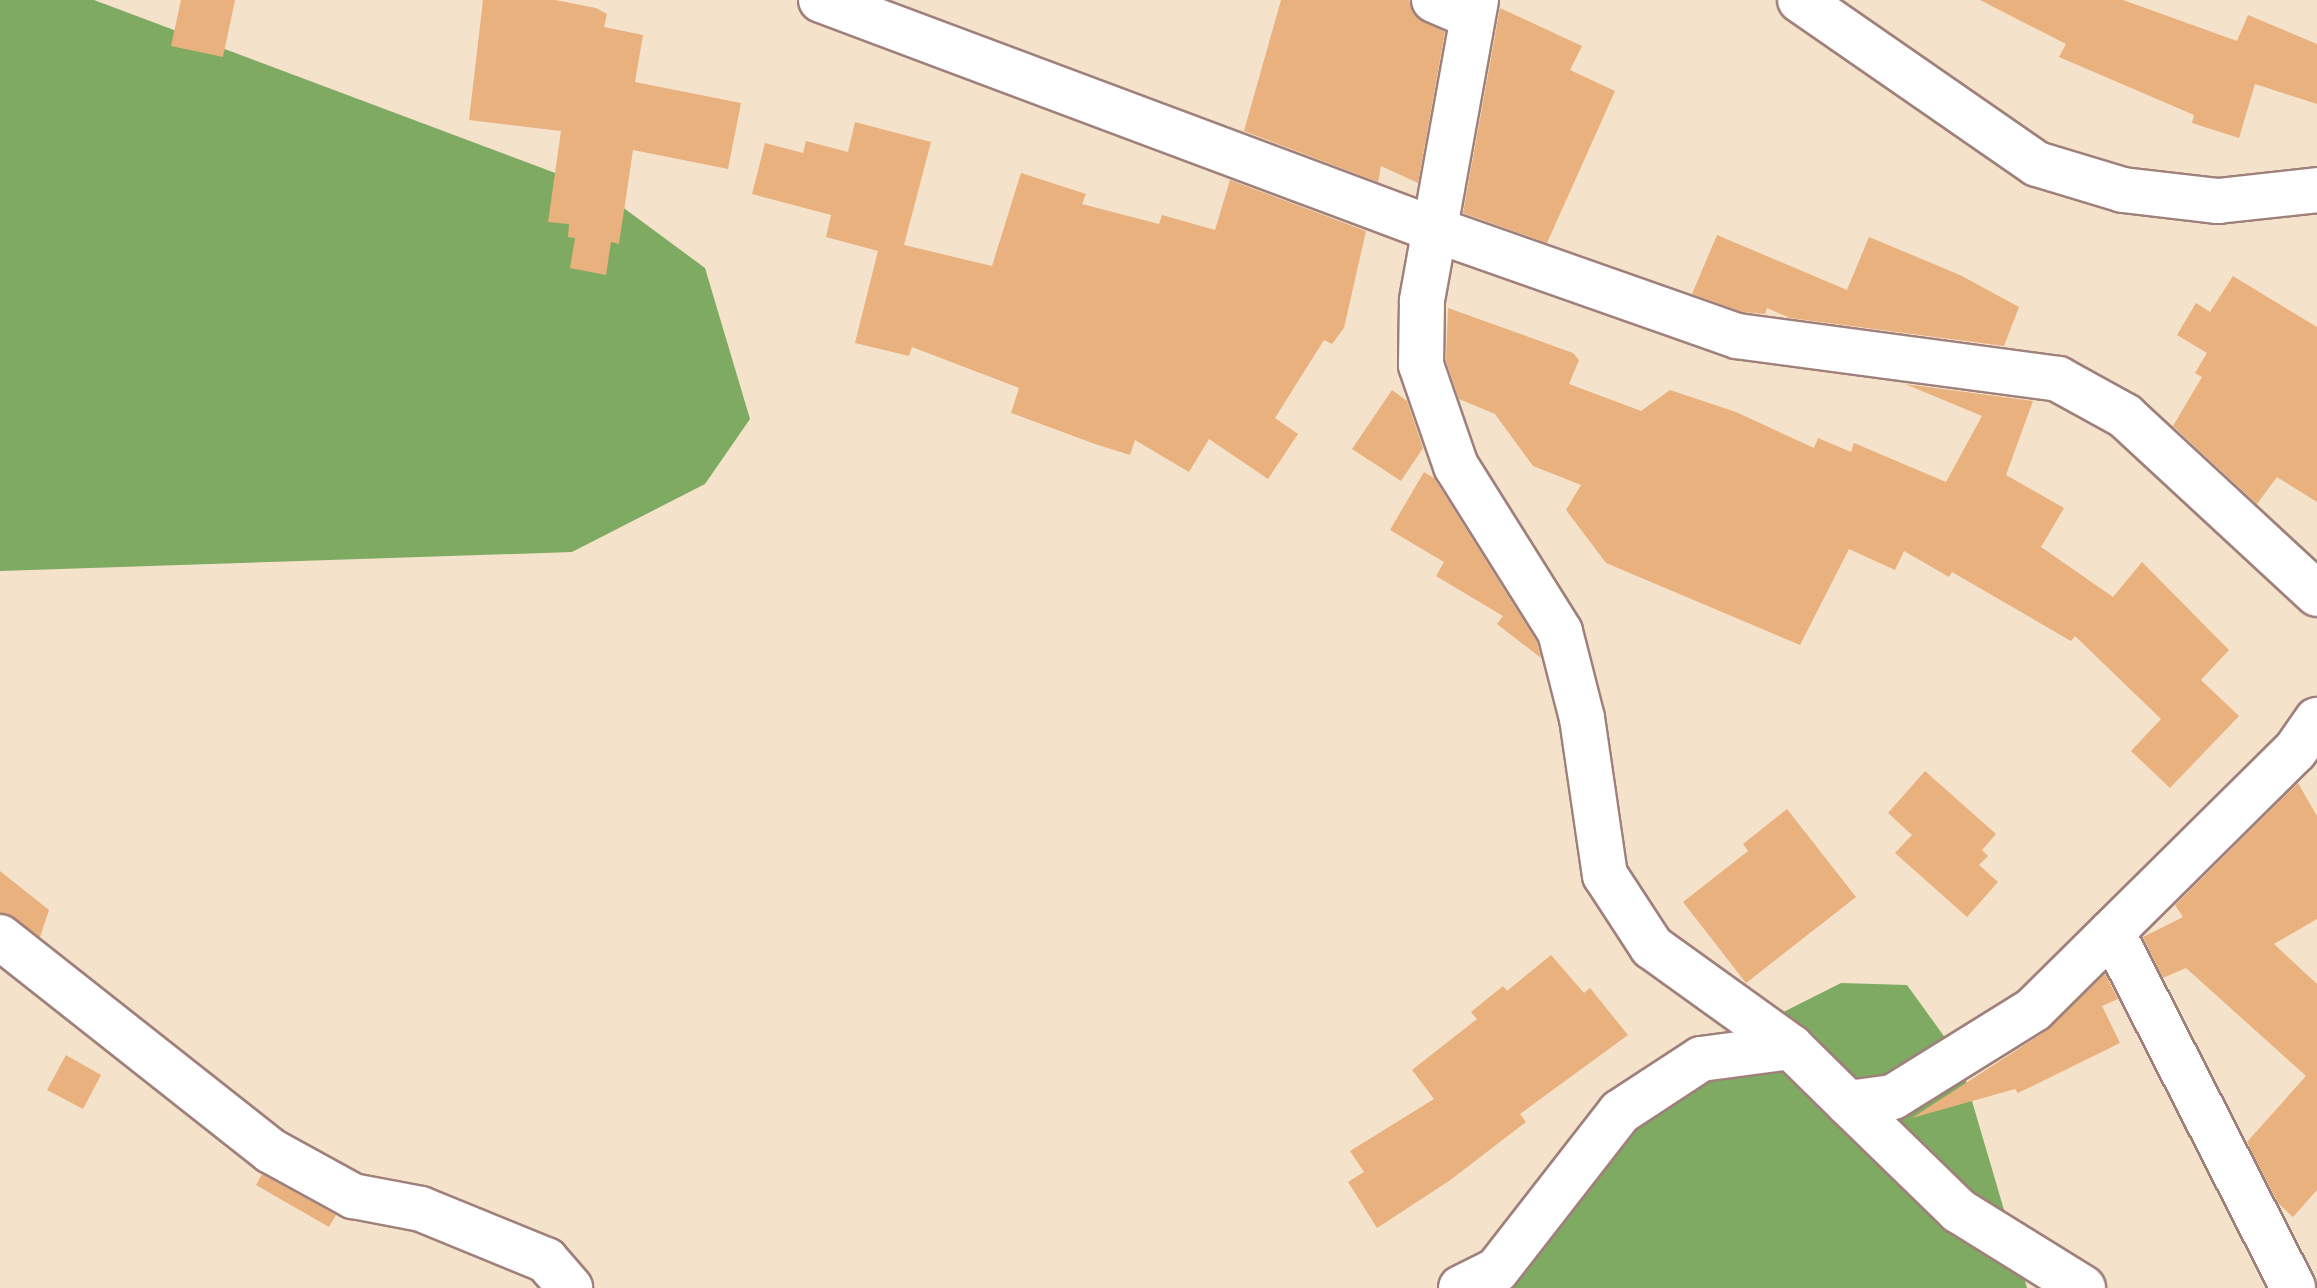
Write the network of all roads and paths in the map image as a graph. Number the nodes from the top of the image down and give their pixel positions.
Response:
1 (821, 0) edge
2 (1800, 0) edge
3 (1460, 5) edge
4 (2317, 190) edge
5 (1433, 229) junction
6 (2317, 594) edge
7 (2317, 720) edge
8 (2112, 932) junction
9 (0, 937) edge
10 (1791, 1047) junction
11 (1848, 1103) junction
12 (570, 1288) edge
13 (1461, 1288) edge
14 (2083, 1288) edge
15 (2293, 1288) edge

1 - 5 street
2 - 4 street
3 - 5 street
5 - 6 street
5 - 10 street
7 - 8 street
8 - 11 street
8 - 15 street
9 - 12 street
10 - 11 street
10 - 13 street
11 - 14 street

